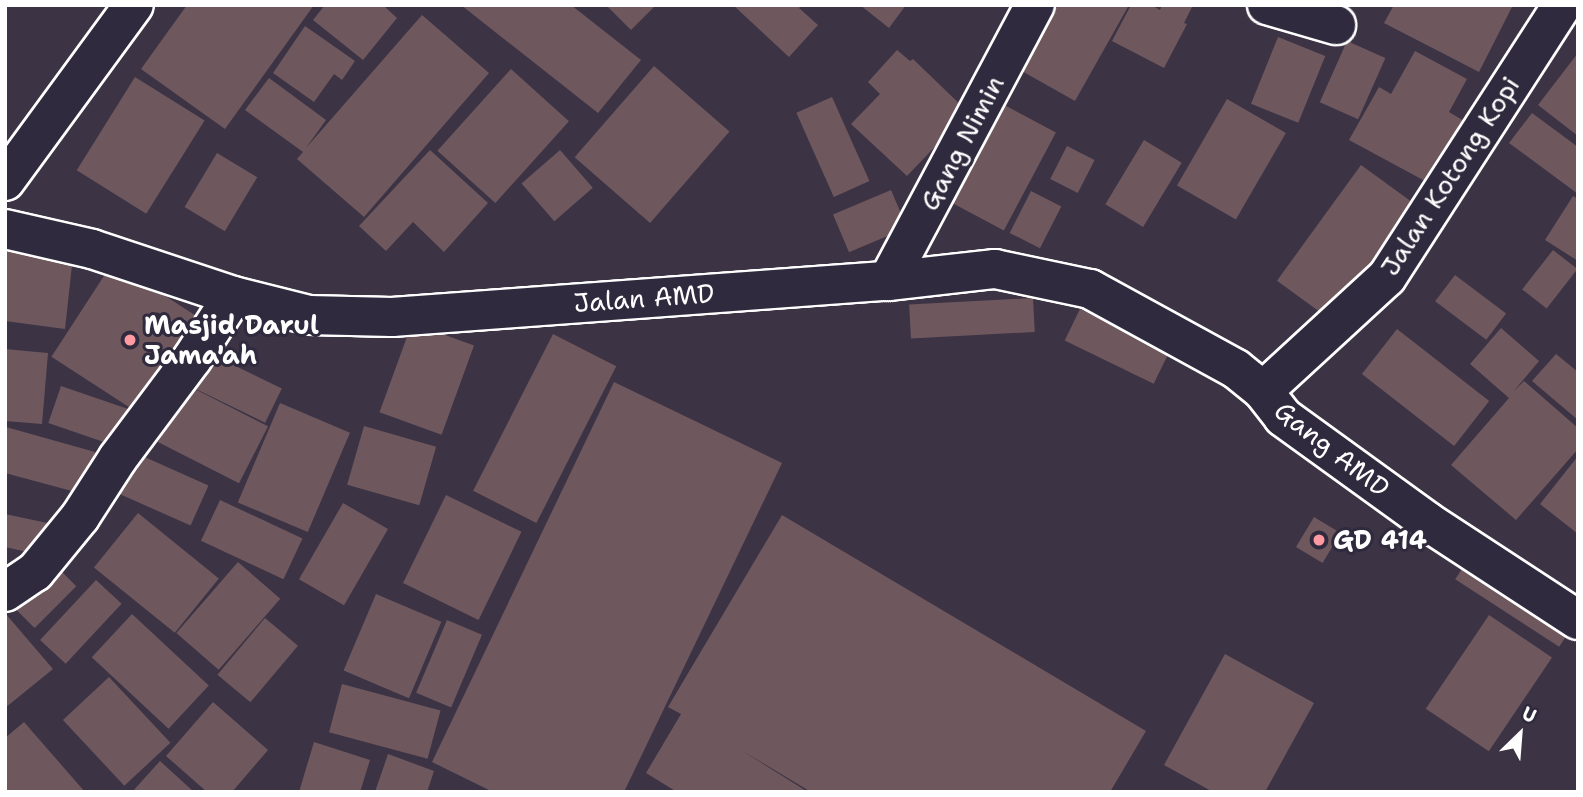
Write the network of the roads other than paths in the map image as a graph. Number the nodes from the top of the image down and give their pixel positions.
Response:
1 (134, 5) edge
2 (1035, 5) edge
3 (1267, 5) edge
4 (1562, 5) edge
5 (1336, 25) dead end
6 (5, 181) edge
7 (5, 229) edge
8 (888, 281) junction
9 (233, 296) junction
10 (1264, 391) junction
11 (5, 592) edge
12 (1578, 620) edge

1 - 6 street
2 - 8 street, Gang Nimin
3 - 5 street
4 - 10 street, Jalan Kotong Kopi
7 - 9 street, Jalan AMD
8 - 9 street, Jalan AMD
8 - 10 street, Jalan AMD
9 - 11 street
10 - 12 street, Gang AMD

